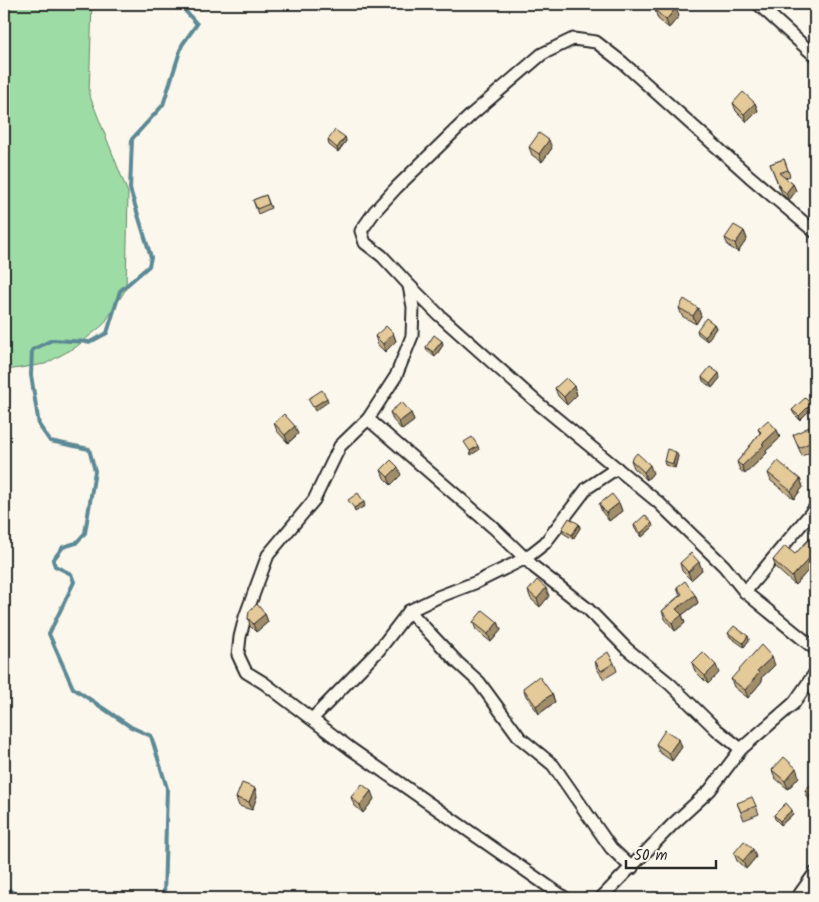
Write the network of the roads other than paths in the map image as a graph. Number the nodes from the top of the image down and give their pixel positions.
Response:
1 (758, 4) edge
2 (815, 56) edge
3 (815, 232) edge
4 (409, 285) junction
5 (368, 419) junction
6 (617, 468) junction
7 (815, 508) edge
8 (526, 558) junction
9 (745, 592) junction
10 (409, 611) junction
11 (815, 649) edge
12 (815, 673) edge
13 (312, 718) junction
14 (741, 749) junction
15 (632, 868) junction
16 (815, 872) edge
17 (565, 898) edge
18 (601, 898) edge
19 (797, 898) edge

1 - 2 street
3 - 4 street
4 - 5 street
4 - 6 street
5 - 8 street
5 - 13 street
6 - 8 street
6 - 9 street
7 - 9 street
8 - 10 street
8 - 14 street
9 - 11 street
10 - 13 street
10 - 15 street
12 - 14 street
13 - 17 street
14 - 15 street
15 - 18 street
16 - 19 street

